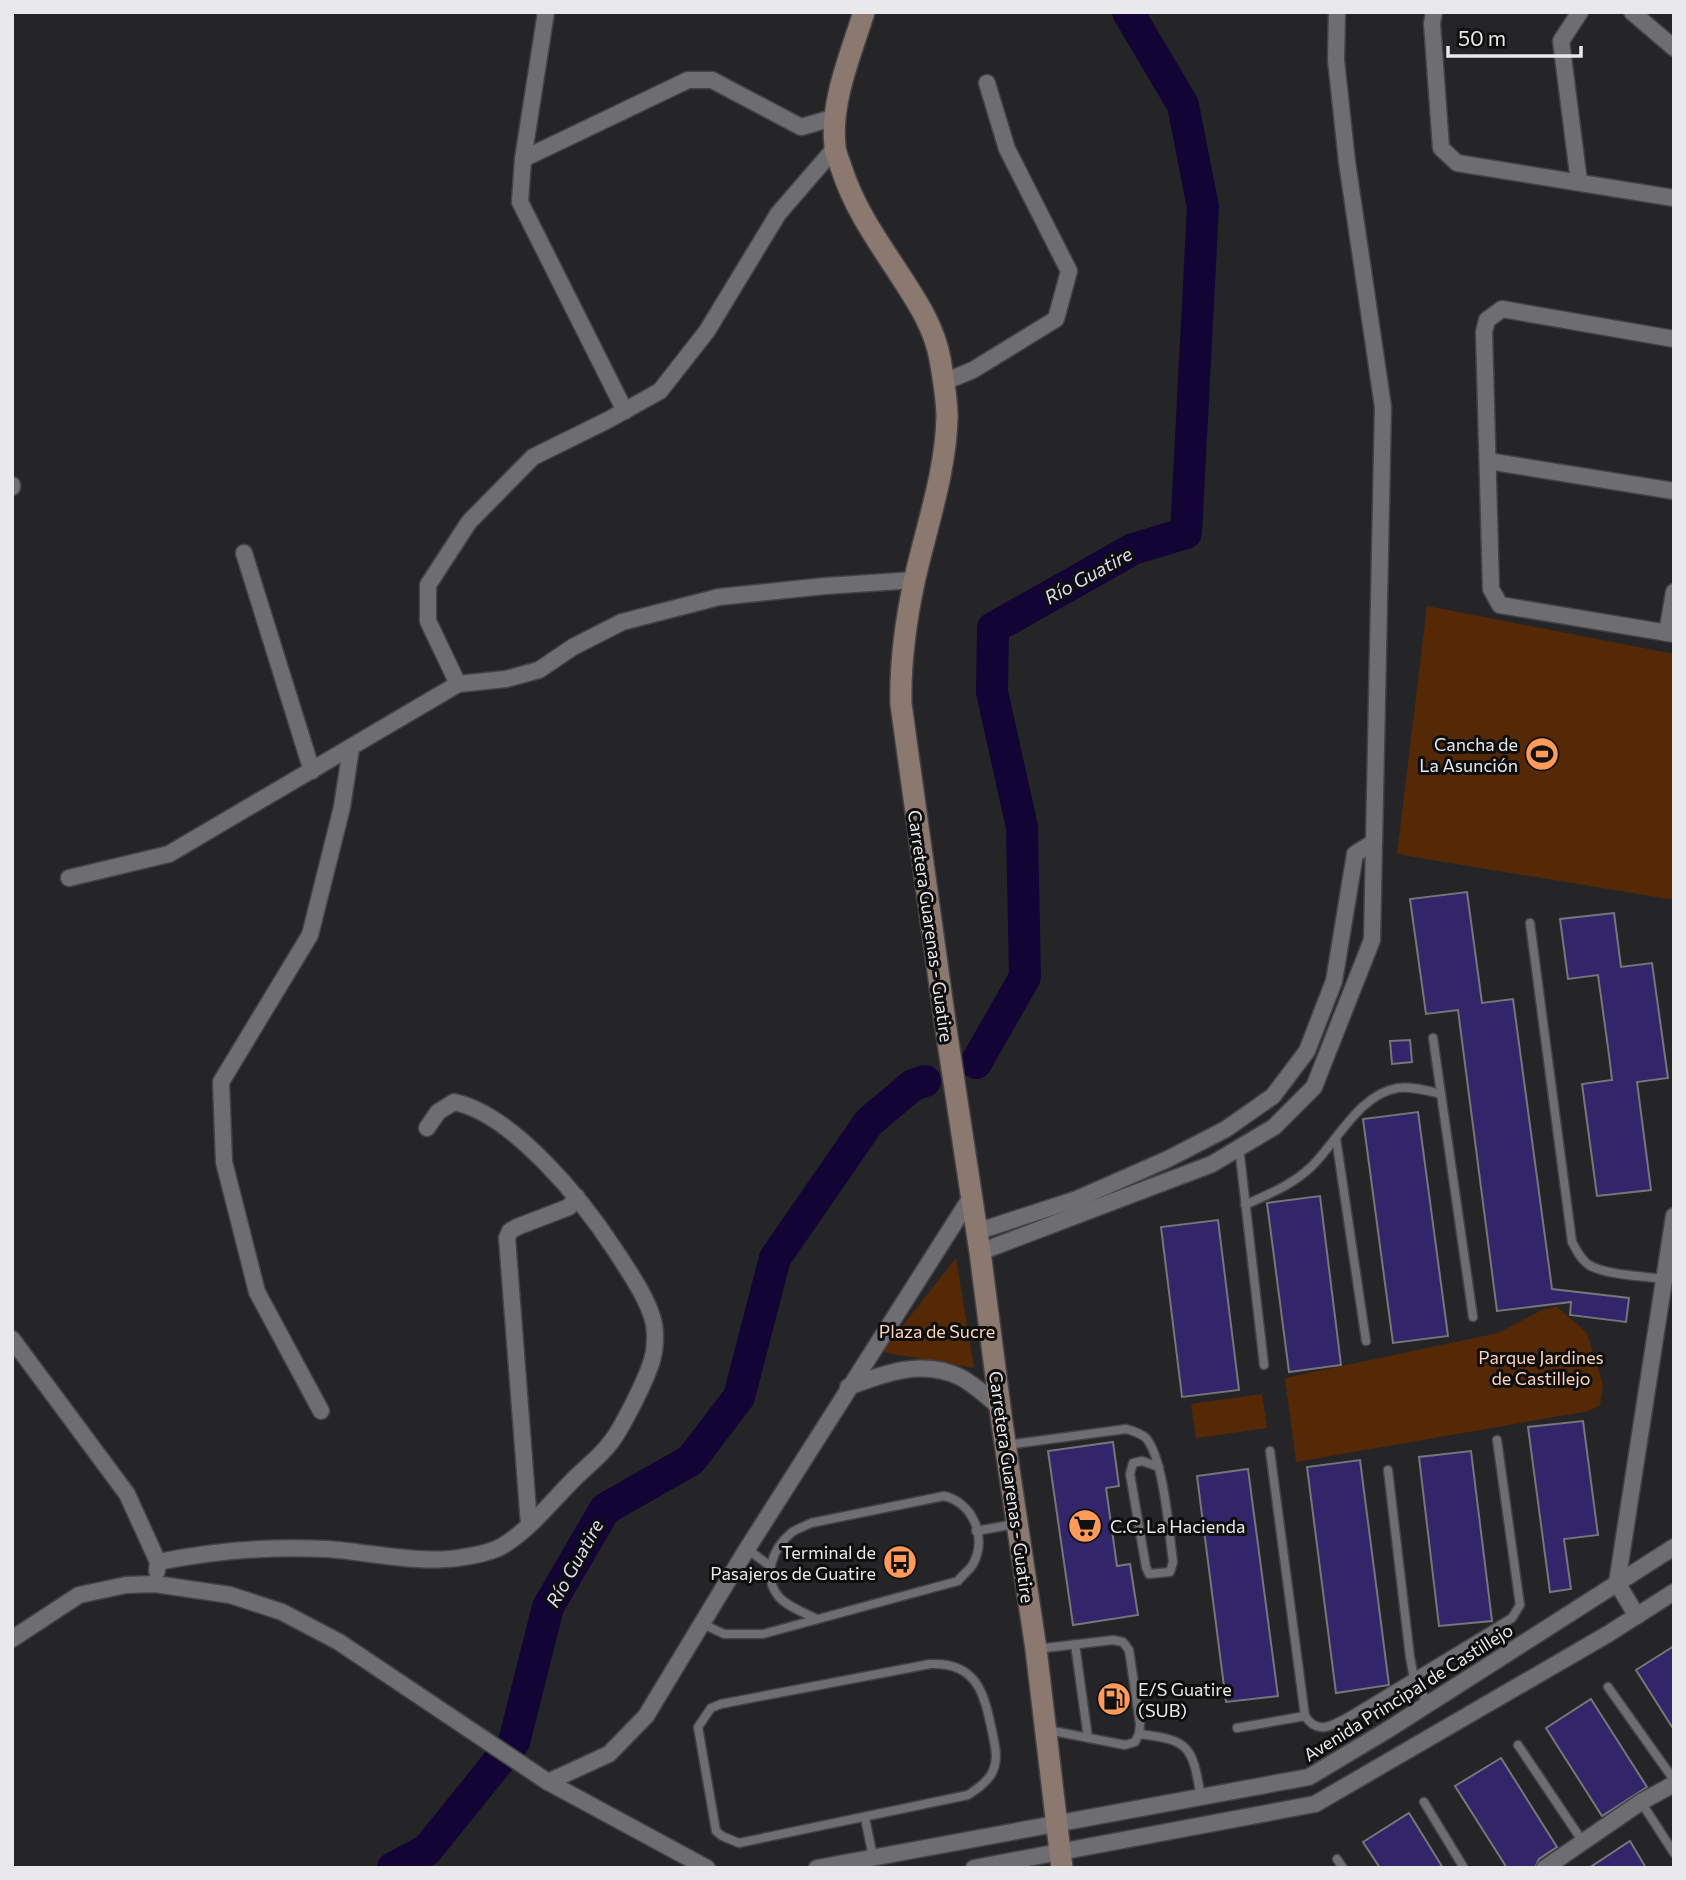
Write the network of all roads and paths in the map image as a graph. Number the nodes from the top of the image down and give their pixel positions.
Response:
1 (546, 12) edge
2 (864, 12) edge
3 (1337, 12) edge
4 (1434, 12) edge
5 (1580, 12) edge
6 (1632, 12) edge
7 (1674, 48) edge
8 (988, 83) dead end
9 (836, 117) junction
10 (835, 148) junction
11 (523, 159) junction
12 (1579, 182) junction
13 (1674, 198) edge
14 (1674, 339) edge
15 (944, 382) junction
16 (625, 411) junction
17 (1488, 461) junction
18 (1674, 491) edge
19 (244, 553) dead end
20 (915, 580) junction
21 (1674, 592) edge
22 (1670, 633) edge
23 (458, 684) junction
24 (351, 748) junction
25 (312, 771) junction
26 (1374, 842) junction
27 (69, 878) dead end
28 (1530, 923) dead end
29 (1433, 1038) dead end
30 (1441, 1094) junction
31 (427, 1128) dead end
32 (1336, 1138) junction
33 (1239, 1147) junction
34 (577, 1197) junction
35 (971, 1198) junction
36 (1245, 1205) junction
37 (1674, 1216) edge
38 (978, 1242) junction
39 (1663, 1279) junction
40 (1473, 1317) dead end
41 (12, 1339) edge
42 (1366, 1341) dead end
43 (1264, 1365) dead end
44 (848, 1387) junction
45 (1000, 1407) junction
46 (321, 1411) dead end
47 (1497, 1440) dead end
48 (1006, 1445) junction
49 (1270, 1451) dead end
50 (1159, 1467) junction
51 (1388, 1470) dead end
52 (1017, 1523) junction
53 (529, 1524) junction
54 (976, 1531) junction
55 (1674, 1547) edge
56 (747, 1549) junction
57 (158, 1562) junction
58 (771, 1566) junction
59 (1617, 1583) junction
60 (155, 1584) junction
61 (1674, 1592) edge
62 (1637, 1616) junction
63 (817, 1619) junction
64 (703, 1624) junction
65 (12, 1639) edge
66 (1074, 1644) junction
67 (1036, 1649) junction
68 (1414, 1678) junction
69 (1608, 1687) dead end
70 (1428, 1704) junction
71 (1305, 1716) junction
72 (1237, 1728) dead end
73 (1045, 1730) junction
74 (1139, 1734) junction
75 (1088, 1738) junction
76 (1518, 1745) dead end
77 (548, 1782) junction
78 (1674, 1782) edge
79 (1201, 1797) junction
80 (1424, 1802) dead end
81 (1641, 1802) junction
82 (865, 1818) junction
83 (1056, 1824) junction
84 (1583, 1842) junction
85 (1674, 1853) edge
86 (873, 1857) junction
87 (1337, 1858) dead end
88 (1061, 1860) edge
89 (1548, 1867) edge
90 (707, 1868) edge
91 (817, 1868) edge
92 (974, 1868) edge
93 (1343, 1868) edge
94 (1464, 1868) edge

1 - 11 street
2 - 9 main road, Carretera Guarenas - Guatire
3 - 26 street
4 - 12 street
5 - 12 street
6 - 7 street
8 - 15 street
9 - 10 main road, Carretera Guarenas - Guatire
9 - 11 street
10 - 15 main road, Carretera Guarenas - Guatire
10 - 16 street
11 - 16 street
12 - 13 street
14 - 17 street
15 - 20 main road, Carretera Guarenas - Guatire
16 - 23 street
17 - 18 street
17 - 22 street
19 - 25 street
20 - 23 street
20 - 35 main road, Carretera Guarenas - Guatire
21 - 22 street
23 - 24 street
24 - 25 street
24 - 46 street
25 - 27 street
26 - 33 street
26 - 38 street
28 - 39 lane
29 - 30 lane
30 - 32 lane
30 - 40 lane
31 - 34 street
32 - 36 lane
32 - 42 lane
33 - 36 lane
33 - 38 street
34 - 53 street
34 - 53 street
35 - 38 main road, Carretera Guarenas - Guatire
35 - 44 street
36 - 43 lane
37 - 39 street
38 - 45 main road, Carretera Guarenas - Guatire
39 - 59 street
41 - 57 street
44 - 45 street
44 - 56 street
45 - 48 main road, Carretera Guarenas - Guatire
47 - 68 lane
48 - 50 lane
48 - 52 main road, Carretera Guarenas - Guatire
49 - 71 lane
50 - 50 lane
51 - 68 lane
52 - 54 lane
52 - 67 main road, Carretera Guarenas - Guatire
53 - 57 street
54 - 58 lane
54 - 63 lane
55 - 59 street, Avenida Principal de Castillejo
56 - 58 lane
56 - 64 street
57 - 60 street
58 - 63 lane
59 - 62 street
59 - 70 street, Avenida Principal de Castillejo
60 - 65 street
60 - 77 street
61 - 62 street
62 - 88 street
63 - 64 lane
64 - 77 street
66 - 67 lane
66 - 74 lane
66 - 75 lane
67 - 73 main road, Carretera Guarenas - Guatire
68 - 70 lane
68 - 71 lane
69 - 78 lane
70 - 79 street, Avenida Principal de Castillejo
71 - 72 lane
73 - 75 lane
73 - 83 main road, Carretera Guarenas - Guatire
74 - 75 lane
74 - 79 lane
76 - 84 lane
77 - 90 street
78 - 81 street
79 - 83 street, Avenida Principal de Castillejo
80 - 94 lane
81 - 84 street
81 - 85 lane
82 - 82 lane
82 - 86 lane
83 - 86 street, Avenida Principal de Castillejo
83 - 88 main road, Carretera Guarenas - Guatire
84 - 89 street
86 - 91 street, Avenida Principal de Castillejo
87 - 93 lane
88 - 92 street

